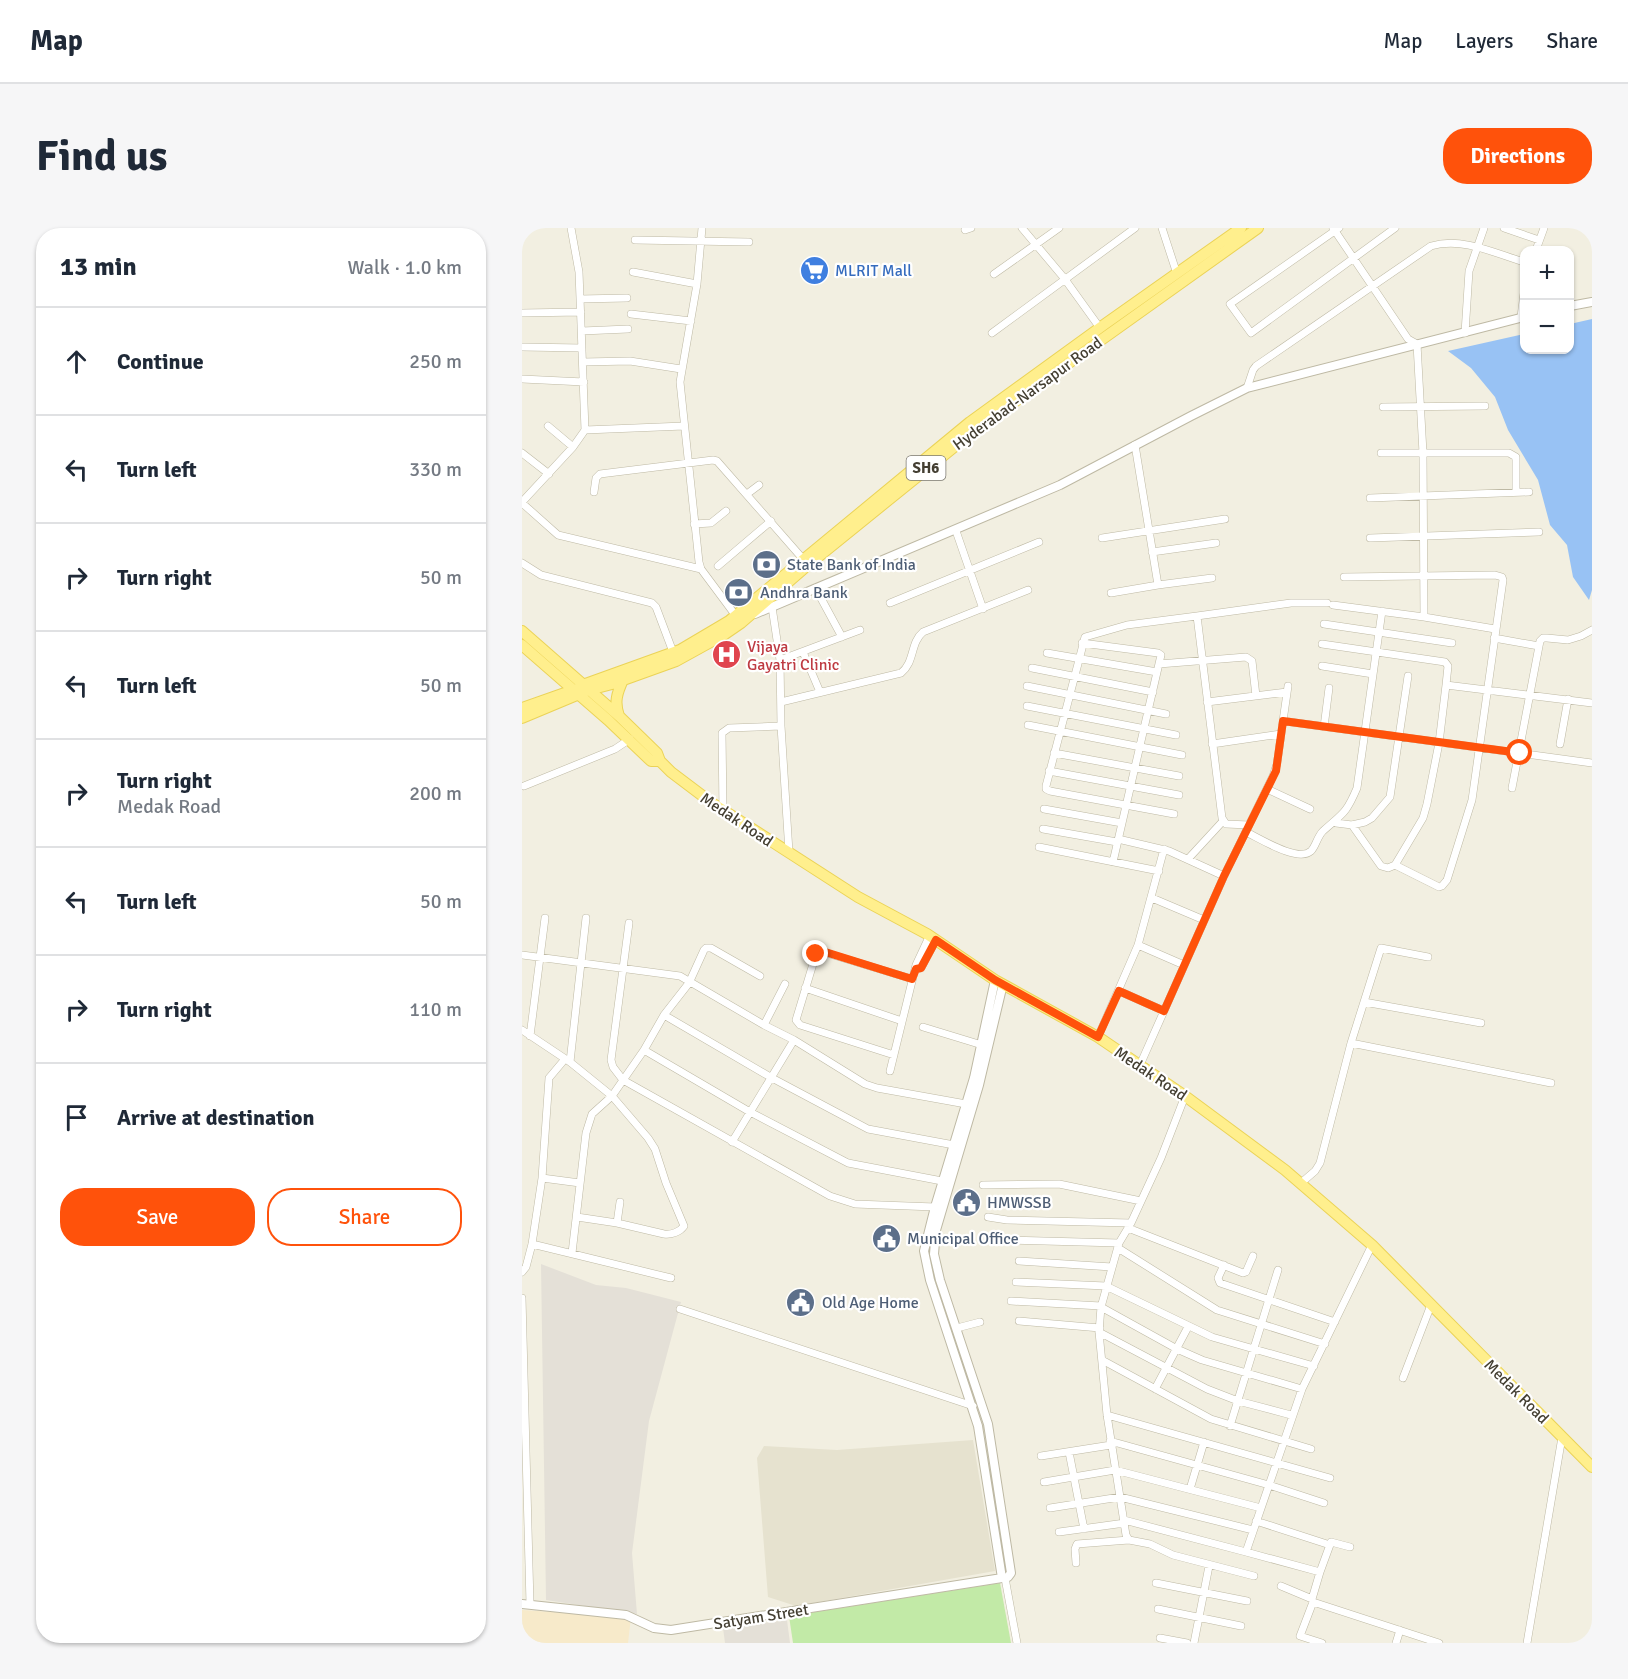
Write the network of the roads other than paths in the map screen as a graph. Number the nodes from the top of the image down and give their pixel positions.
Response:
1 (571, 228) edge
2 (702, 228) edge
3 (1022, 228) edge
4 (1059, 228) edge
5 (1135, 228) edge
6 (1162, 228) edge
7 (1241, 228) edge
8 (1258, 228) edge
9 (1395, 228) edge
10 (1484, 228) edge
11 (1507, 228) edge
12 (1544, 228) edge
13 (1336, 229) edge
14 (635, 240) dead end
15 (1539, 240) junction
16 (701, 241) junction
17 (749, 242) dead end
18 (1036, 245) junction
19 (1537, 246) edge
20 (1477, 247) junction
21 (1354, 258) junction
22 (1520, 261) edge
23 (633, 272) dead end
24 (994, 274) dead end
25 (1177, 274) junction
26 (1064, 279) junction
27 (697, 284) junction
28 (1372, 285) junction
29 (627, 298) dead end
30 (580, 299) junction
31 (1592, 302) edge
32 (1574, 305) edge
33 (581, 312) junction
34 (522, 314) edge
35 (631, 314) dead end
36 (1520, 318) edge
37 (691, 321) junction
38 (1100, 327) junction
39 (628, 329) dead end
40 (582, 331) junction
41 (992, 333) dead end
42 (1465, 333) junction
43 (1417, 344) junction
44 (522, 347) edge
45 (582, 348) junction
46 (583, 362) junction
47 (681, 369) junction
48 (522, 379) edge
49 (584, 382) junction
50 (1246, 388) junction
51 (1485, 406) dead end
52 (1383, 407) dead end
53 (1420, 407) junction
54 (548, 426) dead end
55 (684, 426) junction
56 (585, 430) junction
57 (1135, 445) junction
58 (573, 447) junction
59 (522, 453) edge
60 (1381, 453) dead end
61 (1423, 453) junction
62 (688, 463) junction
63 (549, 474) junction
64 (759, 484) dead end
65 (594, 492) dead end
66 (1516, 492) junction
67 (1529, 492) dead end
68 (747, 494) junction
69 (1424, 496) junction
70 (1370, 498) dead end
71 (522, 503) edge
72 (726, 511) dead end
73 (1225, 519) dead end
74 (771, 521) junction
75 (694, 524) junction
76 (1149, 530) junction
77 (956, 531) junction
78 (1539, 532) dead end
79 (1424, 537) junction
80 (1102, 538) dead end
81 (1370, 538) dead end
82 (1039, 542) dead end
83 (1216, 543) dead end
84 (1152, 552) junction
85 (803, 559) junction
86 (522, 563) edge
87 (718, 566) dead end
88 (701, 569) junction
89 (969, 570) junction
90 (1424, 576) junction
91 (1344, 577) dead end
92 (1212, 578) dead end
93 (1158, 585) junction
94 (816, 589) junction
95 (1028, 590) dead end
96 (1111, 593) dead end
97 (890, 603) dead end
98 (772, 607) junction
99 (983, 609) junction
100 (1382, 611) junction
101 (752, 613) junction
102 (736, 616) junction
103 (1197, 616) junction
104 (1424, 617) junction
105 (1324, 624) dead end
106 (1495, 629) junction
107 (860, 630) dead end
108 (1592, 630) edge
109 (522, 631) edge
110 (1379, 632) junction
111 (842, 637) junction
112 (1494, 638) junction
113 (1082, 643) junction
114 (1452, 643) dead end
115 (1322, 644) dead end
116 (522, 645) edge
117 (1539, 646) junction
118 (673, 652) junction
119 (803, 652) junction
120 (1047, 652) dead end
121 (1376, 653) junction
122 (1078, 658) junction
123 (780, 660) junction
124 (1202, 660) junction
125 (1159, 664) junction
126 (1322, 666) dead end
127 (1032, 668) dead end
128 (1157, 672) junction
129 (1373, 674) junction
130 (1074, 676) junction
131 (1408, 676) dead end
132 (623, 680) junction
133 (1446, 685) junction
134 (1028, 686) dead end
135 (1329, 688) dead end
136 (1487, 689) junction
137 (580, 690) junction
138 (820, 692) junction
139 (1152, 692) junction
140 (1530, 694) junction
141 (1069, 695) junction
142 (1256, 696) junction
143 (1568, 699) junction
144 (781, 702) junction
145 (1207, 702) junction
146 (1592, 703) edge
147 (1027, 706) dead end
148 (522, 708) edge
149 (1148, 711) junction
150 (1064, 713) junction
151 (1166, 714) dead end
152 (619, 716) junction
153 (522, 718) edge
154 (1283, 721) junction
155 (1028, 725) dead end
156 (781, 726) junction
157 (1324, 727) junction
158 (1144, 728) junction
159 (1059, 731) junction
160 (1364, 733) junction
161 (1281, 734) junction
162 (1176, 735) dead end
163 (1399, 738) junction
164 (630, 740) junction
165 (1439, 743) junction
166 (1212, 744) junction
167 (1560, 744) dead end
168 (1140, 747) junction
169 (1480, 748) junction
170 (1054, 753) junction
171 (1520, 753) junction
172 (1182, 755) dead end
173 (660, 761) junction
174 (1592, 763) edge
175 (1135, 768) junction
176 (1049, 771) junction
177 (1179, 776) dead end
178 (524, 786) dead end
179 (1130, 786) junction
180 (1512, 788) dead end
181 (1267, 789) junction
182 (1179, 795) dead end
183 (1126, 805) junction
184 (1044, 809) dead end
185 (1310, 809) dead end
186 (723, 811) junction
187 (1174, 814) dead end
188 (1223, 821) junction
189 (1122, 823) junction
190 (1336, 823) junction
191 (1352, 825) junction
192 (1248, 828) junction
193 (1043, 829) dead end
194 (1118, 841) junction
195 (1039, 847) dead end
196 (1164, 849) junction
197 (789, 854) junction
198 (1188, 859) junction
199 (1113, 861) junction
200 (1395, 865) junction
201 (1159, 871) junction
202 (1224, 876) junction
203 (1152, 898) junction
204 (545, 918) dead end
205 (586, 918) dead end
206 (1204, 920) junction
207 (629, 923) dead end
208 (933, 938) junction
209 (1138, 945) junction
210 (522, 955) edge
211 (540, 957) junction
212 (1428, 957) dead end
213 (581, 962) junction
214 (1184, 965) junction
215 (624, 968) junction
216 (760, 976) dead end
217 (912, 979) junction
218 (999, 982) junction
219 (689, 983) junction
220 (785, 984) dead end
221 (805, 988) junction
222 (1119, 991) junction
223 (1364, 1002) junction
224 (1164, 1011) junction
225 (664, 1015) junction
226 (902, 1021) junction
227 (1480, 1023) dead end
228 (764, 1025) junction
229 (923, 1027) dead end
230 (522, 1030) edge
231 (530, 1036) junction
232 (1098, 1037) junction
233 (794, 1040) junction
234 (1351, 1043) junction
235 (982, 1045) junction
236 (644, 1050) junction
237 (894, 1055) junction
238 (567, 1061) junction
239 (1140, 1065) junction
240 (890, 1071) dead end
241 (772, 1077) junction
242 (623, 1080) junction
243 (1551, 1083) dead end
244 (612, 1096) junction
245 (1185, 1096) junction
246 (966, 1104) junction
247 (750, 1112) junction
248 (732, 1142) junction
249 (954, 1144) junction
250 (542, 1178) junction
251 (942, 1181) junction
252 (580, 1183) junction
253 (1301, 1183) junction
254 (983, 1185) dead end
255 (1141, 1201) junction
256 (620, 1202) dead end
257 (935, 1207) junction
258 (577, 1217) junction
259 (988, 1217) dead end
260 (617, 1223) junction
261 (1129, 1226) junction
262 (992, 1242) dead end
263 (532, 1244) junction
264 (1372, 1245) junction
265 (1118, 1246) junction
266 (572, 1253) junction
267 (1253, 1256) dead end
268 (936, 1261) junction
269 (1019, 1261) dead end
270 (926, 1262) junction
271 (1224, 1265) junction
272 (1112, 1267) junction
273 (1278, 1270) dead end
274 (522, 1272) edge
275 (671, 1278) dead end
276 (1016, 1282) dead end
277 (1106, 1286) junction
278 (522, 1298) edge
279 (1269, 1299) junction
280 (1011, 1300) dead end
281 (1431, 1305) junction
282 (1101, 1307) junction
283 (680, 1309) dead end
284 (980, 1322) dead end
285 (1020, 1322) dead end
286 (1335, 1322) junction
287 (1261, 1324) junction
288 (1188, 1327) junction
289 (957, 1328) junction
290 (1099, 1330) junction
291 (1325, 1344) junction
292 (1177, 1349) junction
293 (1254, 1349) junction
294 (1102, 1360) junction
295 (1314, 1366) junction
296 (1167, 1369) junction
297 (1246, 1374) junction
298 (1403, 1378) dead end
299 (1155, 1389) junction
300 (1302, 1389) junction
301 (1238, 1401) junction
302 (973, 1406) junction
303 (1292, 1415) junction
304 (1107, 1416) junction
305 (1230, 1426) junction
306 (524, 1427) edge
307 (991, 1435) junction
308 (1562, 1437) junction
309 (980, 1438) junction
310 (1203, 1442) junction
311 (1283, 1442) junction
312 (1111, 1443) junction
313 (1311, 1449) dead end
314 (1069, 1452) junction
315 (1041, 1456) dead end
316 (1276, 1462) junction
317 (1197, 1465) junction
318 (1592, 1467) edge
319 (1115, 1470) junction
320 (1074, 1477) junction
321 (1330, 1478) dead end
322 (1044, 1482) dead end
323 (1269, 1485) junction
324 (1190, 1489) junction
325 (1120, 1497) junction
326 (1079, 1503) junction
327 (1324, 1503) dead end
328 (1050, 1508) dead end
329 (1261, 1508) junction
330 (1256, 1521) junction
331 (1125, 1522) junction
332 (1084, 1529) junction
333 (1253, 1530) junction
334 (1059, 1532) dead end
335 (1129, 1540) junction
336 (1330, 1545) junction
337 (1350, 1547) dead end
338 (1246, 1552) junction
339 (1076, 1563) dead end
340 (1209, 1566) junction
341 (1320, 1572) junction
342 (1254, 1576) dead end
343 (1003, 1578) junction
344 (1156, 1583) dead end
345 (1281, 1586) dead end
346 (1204, 1592) junction
347 (1313, 1600) junction
348 (1247, 1601) dead end
349 (526, 1604) edge
350 (1158, 1609) dead end
351 (1199, 1617) junction
352 (1241, 1626) dead end
353 (1400, 1630) junction
354 (1160, 1638) dead end
355 (1017, 1643) edge
356 (1187, 1643) edge
357 (1194, 1643) edge
358 (1322, 1643) edge
359 (1396, 1643) edge
360 (1440, 1643) edge
361 (1527, 1643) edge

1 - 30 street
2 - 16 street
3 - 18 street
4 - 18 street
5 - 26 street
6 - 25 street
7 - 25 main road, Hyderabad-Narsapur Road / SH6
8 - 101 main road, Hyderabad-Narsapur Road / SH6
9 - 21 street
10 - 20 street
11 - 15 street
12 - 15 street
13 - 21 street
13 - 21 street
14 - 16 street
15 - 19 street
16 - 17 street
16 - 27 street
18 - 24 street
18 - 26 street
20 - 22 street
20 - 28 street
20 - 42 street
21 - 28 street
23 - 27 street
25 - 38 main road, Hyderabad-Narsapur Road / SH6
26 - 38 street
26 - 41 street
27 - 37 street
28 - 43 street
28 - 50 street
29 - 30 street
30 - 33 street
31 - 32 street
33 - 34 street
33 - 40 street
35 - 37 street
36 - 42 street
37 - 47 street
38 - 85 main road, Hyderabad-Narsapur Road / SH6
39 - 40 street
40 - 45 street
42 - 43 street
43 - 50 street
43 - 53 street
44 - 45 street
45 - 46 street
46 - 47 street
46 - 49 street
47 - 55 street
48 - 49 street
49 - 56 street
50 - 57 street
51 - 53 street
52 - 53 street
53 - 61 street
54 - 58 street
55 - 56 street
55 - 62 street
56 - 58 street
57 - 76 street
57 - 77 street
58 - 63 street
59 - 63 street
60 - 61 street
61 - 66 street
61 - 69 street
62 - 65 street
62 - 68 street
62 - 75 street
63 - 71 street
64 - 68 street
66 - 67 street
66 - 69 street
68 - 74 street
69 - 70 street
69 - 79 street
71 - 88 street
72 - 75 street
73 - 76 street
74 - 85 street
74 - 87 street
75 - 88 street
76 - 80 street
76 - 84 street
77 - 89 street
77 - 94 street
78 - 79 street
79 - 81 street
79 - 90 street
82 - 89 street
83 - 84 street
84 - 93 street
85 - 102 main road, Hyderabad-Narsapur Road / SH6
86 - 118 street
88 - 102 street
89 - 97 street
89 - 99 street
90 - 91 street
90 - 104 street
90 - 106 street
92 - 93 street
93 - 96 street
94 - 98 street
94 - 111 street
95 - 99 street
98 - 101 street
98 - 123 street
99 - 138 street
100 - 103 street
100 - 104 street
100 - 110 street
101 - 132 main road, Hyderabad-Narsapur Road / SH6
102 - 118 main road, Hyderabad-Narsapur Road / SH6
103 - 113 street
103 - 124 street
104 - 106 street
105 - 110 street
106 - 112 street
107 - 111 street
108 - 117 street
109 - 137 main road, Medak Road
110 - 114 street
110 - 121 street
111 - 119 street
112 - 117 street
112 - 136 street
113 - 122 street
113 - 125 street
115 - 121 street
116 - 137 main road
117 - 140 street
118 - 137 main road, Hyderabad-Narsapur Road / SH6
119 - 123 street
119 - 138 street
120 - 122 street
121 - 129 street
121 - 133 street
122 - 128 street
122 - 130 street
123 - 144 street
124 - 125 street
124 - 142 street
124 - 145 street
125 - 128 street
126 - 129 street
127 - 130 street
128 - 139 street
129 - 160 street
130 - 139 street
130 - 141 street
131 - 163 street
132 - 137 main road, Hyderabad-Narsapur Road / SH6
132 - 152 main road
133 - 136 street
133 - 165 street
134 - 141 street
135 - 157 street
136 - 140 street
136 - 169 street
137 - 148 main road
137 - 152 main road, Medak Road
137 - 153 main road, SH6
137 - 164 main road
138 - 144 street
139 - 149 street
140 - 143 street
140 - 171 street
141 - 149 street
141 - 150 street
142 - 145 street
142 - 154 street
143 - 146 street
143 - 167 street
144 - 156 street
145 - 166 street
147 - 150 street
149 - 151 street
149 - 158 street
150 - 158 street
150 - 159 street
152 - 173 main road, Medak Road
154 - 157 street
154 - 161 street
155 - 159 street
156 - 186 street
156 - 197 street
157 - 160 street
158 - 162 street
158 - 168 street
159 - 168 street
159 - 170 street
160 - 163 street
160 - 190 street
161 - 166 street
161 - 181 street
163 - 165 street
163 - 191 street
164 - 173 main road
164 - 178 street
165 - 169 street
165 - 200 street
166 - 188 street
168 - 172 street
168 - 175 street
169 - 171 street
169 - 200 street
170 - 175 street
170 - 176 street
171 - 174 street
171 - 180 street
173 - 186 main road, Medak Road
175 - 177 street
175 - 179 street
176 - 179 street
176 - 183 street
179 - 182 street
179 - 183 street
181 - 185 street
181 - 192 street
183 - 187 street
183 - 189 street
184 - 189 street
186 - 197 main road, Medak Road
188 - 192 street
188 - 198 street
189 - 194 street
190 - 191 street
190 - 192 street
191 - 200 street
192 - 202 street
193 - 194 street
194 - 196 street
194 - 199 street
195 - 199 street
196 - 198 street
196 - 201 street
197 - 208 main road, Medak Road
198 - 202 street
199 - 201 street
201 - 203 street
202 - 206 street
203 - 206 street
203 - 209 street
204 - 211 street
205 - 213 street
206 - 214 street
207 - 215 street
208 - 217 street
208 - 218 main road, Medak Road
209 - 214 street
209 - 222 street
210 - 211 street
211 - 213 street
211 - 231 street
212 - 223 street
213 - 215 street
213 - 238 street
214 - 224 street
215 - 219 street
215 - 242 street
216 - 219 street
217 - 221 street
217 - 226 street
218 - 232 main road, Medak Road
218 - 235 street
218 - 268 street
219 - 225 street
219 - 228 street
220 - 228 street
221 - 226 street
221 - 237 street
222 - 224 street
222 - 232 street
223 - 227 street
223 - 234 street
224 - 239 street
225 - 236 street
225 - 241 street
226 - 237 street
228 - 233 street
229 - 235 street
230 - 231 street
231 - 238 street
232 - 239 main road, Medak Road
233 - 241 street
233 - 246 street
234 - 243 street
234 - 253 street
235 - 246 street
236 - 242 street
236 - 247 street
237 - 240 street
238 - 244 street
238 - 250 street
239 - 245 main road, Medak Road
241 - 247 street
241 - 249 street
242 - 244 street
242 - 248 street
244 - 252 street
244 - 260 street
245 - 253 main road, Medak Road
245 - 255 street
246 - 249 street
247 - 248 street
247 - 251 street
248 - 257 street
249 - 251 street
250 - 252 street
250 - 263 street
251 - 257 street
252 - 258 street
253 - 264 main road, Medak Road
254 - 255 street
255 - 261 street
256 - 260 street
257 - 270 street
258 - 260 street
258 - 266 street
259 - 261 street
261 - 265 street
261 - 271 street
262 - 265 street
263 - 266 street
263 - 274 street
264 - 281 main road, Medak Road
264 - 286 street
265 - 272 street
265 - 287 street
266 - 275 street
267 - 271 street
268 - 270 street
268 - 289 street
269 - 272 street
270 - 302 street
271 - 279 street
272 - 277 street
273 - 279 street
276 - 277 street
277 - 282 street
277 - 288 street
278 - 306 street
279 - 286 street
279 - 287 street
280 - 282 street
281 - 298 street
281 - 308 main road, Medak Road
282 - 290 street
282 - 292 street
283 - 302 street
284 - 289 street
285 - 290 street
286 - 291 street
287 - 291 street
287 - 293 street
288 - 292 street
288 - 293 street
289 - 307 street
290 - 294 street
290 - 296 street
291 - 295 street
292 - 296 street
292 - 297 street
293 - 295 street
293 - 297 street
294 - 299 street
294 - 304 street
295 - 300 street
296 - 299 street
296 - 301 street
297 - 300 street
297 - 301 street
299 - 305 street
300 - 303 street
301 - 303 street
301 - 305 street
302 - 309 street
303 - 311 street
304 - 310 street
304 - 312 street
305 - 311 street
306 - 349 street
307 - 309 street
307 - 343 street
308 - 318 main road, Medak Road
308 - 361 street
309 - 343 street
310 - 316 street
310 - 317 street
311 - 313 street
311 - 316 street
312 - 314 street
312 - 317 street
312 - 319 street
314 - 315 street
314 - 320 street
316 - 321 street
316 - 323 street
317 - 323 street
317 - 324 street
319 - 320 street
319 - 324 street
319 - 325 street
320 - 322 street
320 - 326 street
323 - 327 street
323 - 329 street
324 - 329 street
325 - 326 street
325 - 331 street
325 - 333 street
326 - 328 street
326 - 332 street
329 - 330 street
330 - 333 street
330 - 336 street
331 - 332 street
331 - 335 street
331 - 338 street
332 - 334 street
333 - 338 street
335 - 339 street
335 - 340 street
336 - 337 street
336 - 341 street
338 - 341 street
340 - 342 street
340 - 346 street
341 - 347 street
343 - 349 street, Satyam Street
343 - 355 street
344 - 346 street
345 - 347 street
346 - 348 street
346 - 351 street
347 - 353 street
347 - 358 street
350 - 351 street
351 - 352 street
351 - 357 street
353 - 359 street
353 - 360 street
354 - 356 street

